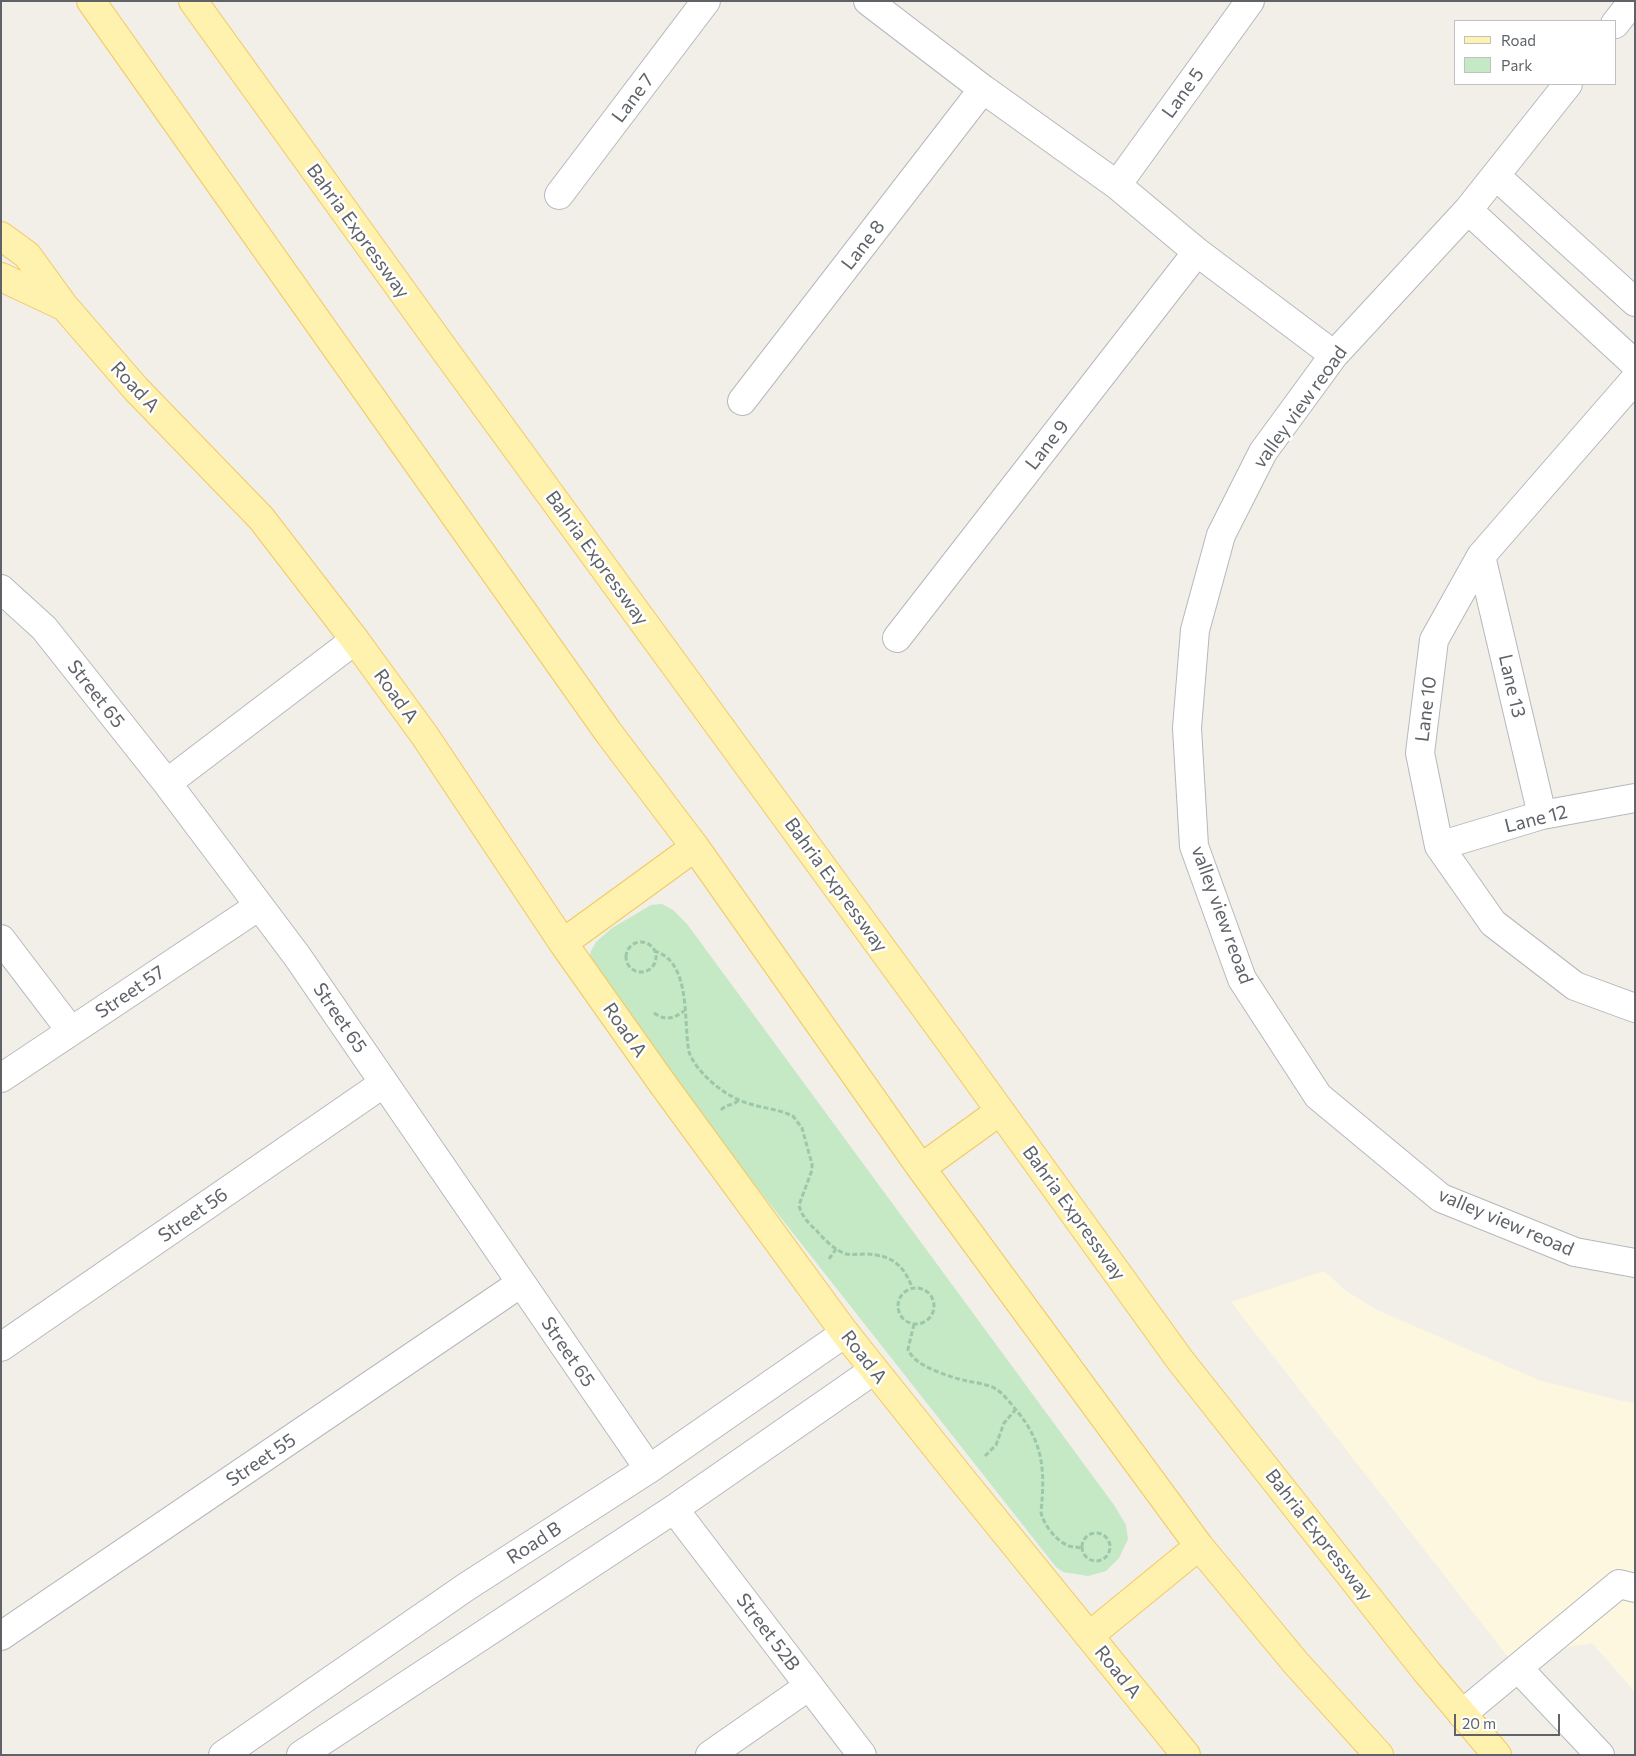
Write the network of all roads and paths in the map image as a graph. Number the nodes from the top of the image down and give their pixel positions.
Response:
1 (91, 1) edge
2 (193, 1) edge
3 (706, 1) edge
4 (868, 1) edge
5 (1250, 1) edge
6 (1633, 1) edge
7 (1616, 23) edge
8 (1567, 85) edge
9 (983, 89) junction
10 (1496, 176) junction
11 (1116, 185) junction
12 (559, 195) dead end
13 (1468, 210) junction
14 (1, 236) edge
15 (1197, 252) junction
16 (1, 277) edge
17 (1635, 302) edge
18 (64, 306) junction
19 (1334, 355) junction
20 (1635, 364) edge
21 (1635, 379) edge
22 (742, 401) dead end
23 (1481, 556) junction
24 (1, 589) edge
25 (897, 638) dead end
26 (355, 640) junction
27 (167, 783) junction
28 (1635, 798) edge
29 (1542, 815) junction
30 (1439, 846) junction
31 (695, 847) junction
32 (259, 906) junction
33 (1, 939) edge
34 (563, 943) junction
35 (654, 952) junction
36 (1635, 1008) edge
37 (71, 1031) junction
38 (1, 1078) edge
39 (384, 1083) junction
40 (1000, 1111) junction
41 (921, 1168) junction
42 (1635, 1263) edge
43 (521, 1283) junction
44 (912, 1288) junction
45 (914, 1324) junction
46 (845, 1333) junction
47 (1, 1347) edge
48 (874, 1370) junction
49 (1016, 1409) junction
50 (649, 1469) junction
51 (960, 1477) junction
52 (674, 1509) junction
53 (1200, 1546) junction
54 (1081, 1548) junction
55 (1635, 1588) edge
56 (1, 1636) edge
57 (1088, 1636) junction
58 (1518, 1668) junction
59 (809, 1686) junction
60 (1462, 1714) junction
61 (223, 1755) edge
62 (302, 1755) edge
63 (710, 1755) edge
64 (862, 1755) edge
65 (1186, 1755) edge
66 (1379, 1755) edge
67 (1497, 1755) edge
68 (1600, 1755) edge

1 - 31 main road
2 - 40 main road, Bahria Expressway
3 - 12 street, Lane 7
4 - 9 street
5 - 11 street, Lane 5
6 - 7 street
8 - 10 street, valley view reoad
9 - 11 street
9 - 22 street, Lane 8
10 - 13 street, valley view reoad
10 - 17 street
11 - 15 street
13 - 19 street, valley view reoad
13 - 20 street
14 - 18 main road, Road A
15 - 19 street
15 - 25 street, Lane 9
16 - 18 main road
18 - 26 main road, Road A
19 - 42 street, valley view reoad
21 - 23 street, Lane 10
23 - 29 street, Lane 13
23 - 30 street, Lane 10
24 - 27 street, Street 65
26 - 27 street
26 - 34 main road, Road A
27 - 32 street, Street 65
28 - 29 street, Lane 12
29 - 30 street, Lane 12
30 - 36 street, Lane 10
31 - 34 main road
31 - 41 main road
32 - 37 street, Street 57
32 - 39 street, Street 65
33 - 37 street
34 - 46 main road, Road A
35 - 35 path
35 - 44 path
37 - 38 street, Street 57
39 - 43 street, Street 65
39 - 47 street, Street 56
40 - 41 main road
40 - 60 main road, Bahria Expressway
41 - 53 main road
43 - 50 street, Street 65
43 - 56 street, Street 55
44 - 45 path
44 - 45 path
45 - 49 path
46 - 48 main road, Road A
46 - 50 street, Road B
48 - 51 main road, Road A
48 - 52 street
49 - 51 path
49 - 54 path
50 - 61 street, Road B
51 - 57 main road, Road A
52 - 59 street, Street 52B
52 - 62 street
53 - 57 main road
53 - 66 main road
54 - 54 path
55 - 58 street
57 - 65 main road, Road A
58 - 60 street
58 - 68 street
59 - 63 street
59 - 64 street, Street 52B
60 - 67 main road, Bahria Expressway

